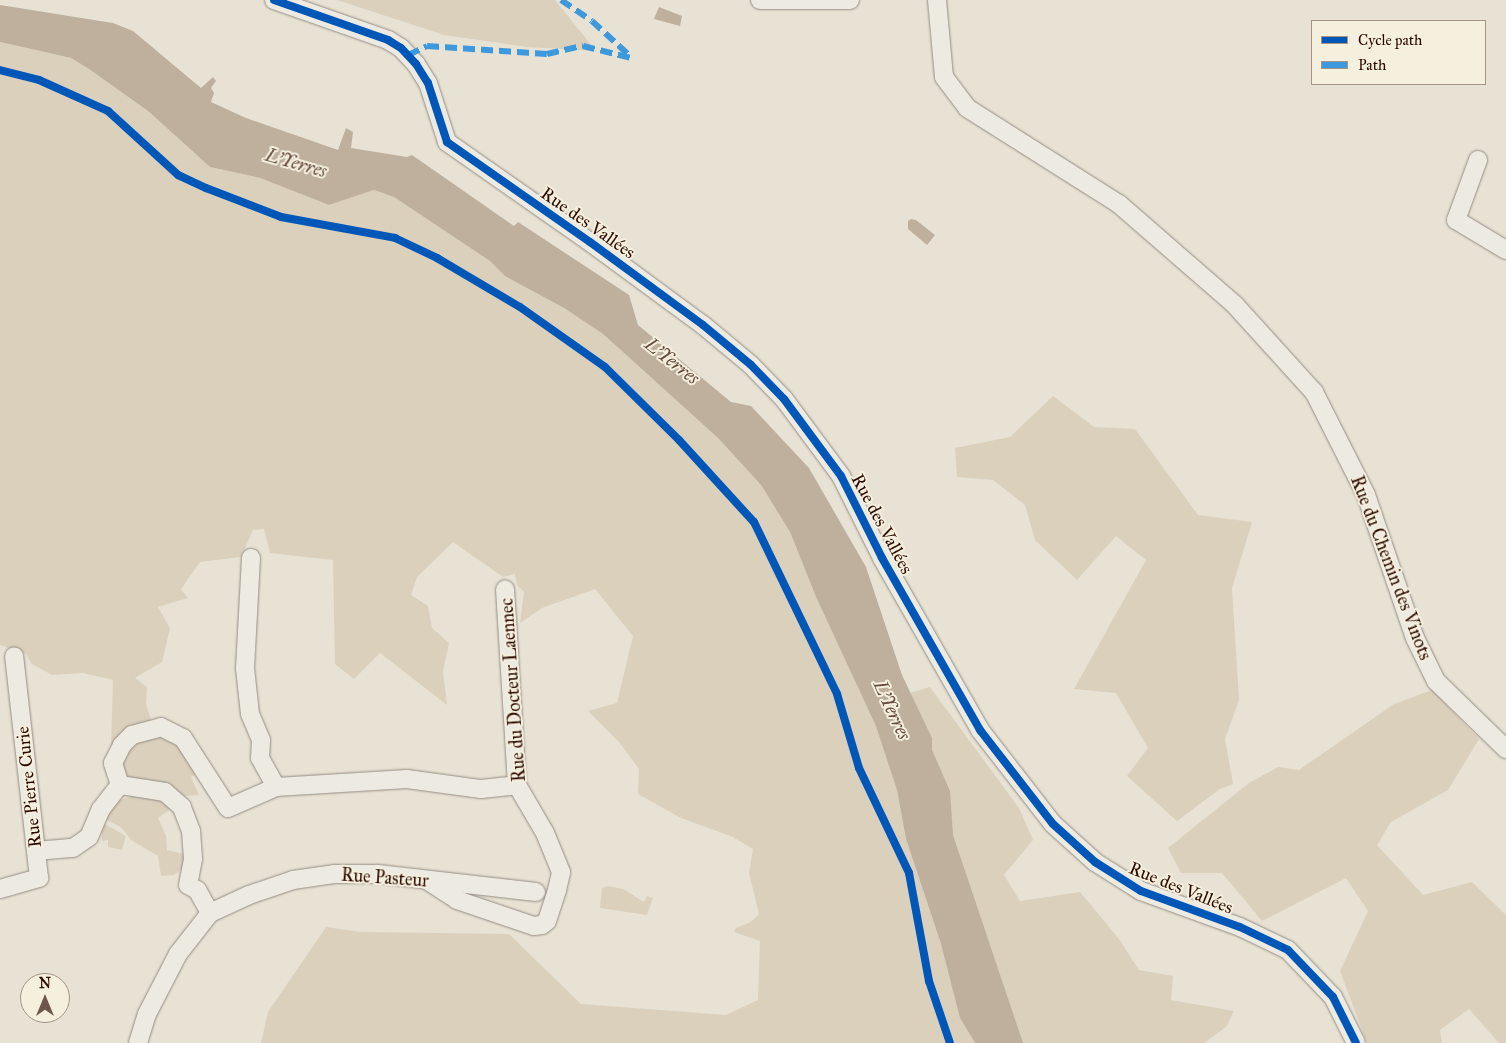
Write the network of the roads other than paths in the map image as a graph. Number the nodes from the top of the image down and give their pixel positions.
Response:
1 (274, 0) edge
2 (850, 0) edge
3 (937, 0) edge
4 (761, 1) edge
5 (1478, 160) dead end
6 (1506, 250) edge
7 (250, 558) dead end
8 (505, 589) dead end
9 (14, 656) dead end
10 (1506, 749) edge
11 (120, 785) junction
12 (517, 785) junction
13 (276, 787) junction
14 (36, 851) junction
15 (426, 880) junction
16 (0, 889) edge
17 (536, 892) dead end
18 (210, 913) junction
19 (138, 1043) edge
20 (1356, 1043) edge

1 - 20 street, Rue des Vallées
2 - 4 street
3 - 10 street, Rue du Chemin des Vinots
5 - 6 street
7 - 13 street
8 - 12 street, Rue du Docteur Laennec
9 - 14 street, Rue Pierre Curie
11 - 13 street
11 - 14 street
11 - 18 street
12 - 13 street
12 - 15 street, Rue du Docteur Laennec
14 - 16 street, Rue Pierre Curie
15 - 17 street, Rue Pasteur
15 - 18 street, Rue Pasteur
18 - 19 street

